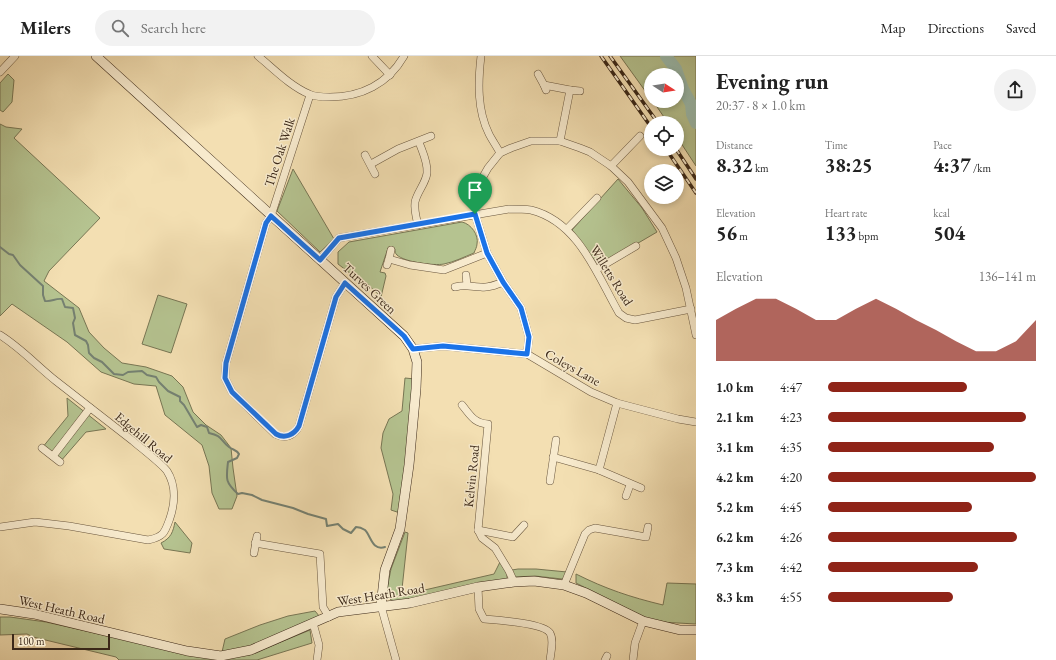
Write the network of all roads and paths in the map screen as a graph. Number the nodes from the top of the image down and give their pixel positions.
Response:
1 (14, 56) edge
2 (96, 56) edge
3 (258, 56) edge
4 (372, 56) edge
5 (404, 56) edge
6 (481, 56) edge
7 (0, 72) edge
8 (538, 74) dead end
9 (390, 75) junction
10 (570, 90) junction
11 (580, 91) dead end
12 (310, 95) junction
13 (432, 136) dead end
14 (640, 136) dead end
15 (560, 141) junction
16 (419, 142) junction
17 (500, 153) junction
18 (365, 155) dead end
19 (370, 164) junction
20 (611, 166) junction
21 (376, 174) dead end
22 (597, 198) dead end
23 (475, 214) junction
24 (271, 216) junction
25 (418, 225) junction
26 (567, 229) junction
27 (636, 246) dead end
28 (391, 250) dead end
29 (487, 253) junction
30 (320, 260) junction
31 (597, 270) junction
32 (466, 275) dead end
33 (503, 282) junction
34 (345, 283) junction
35 (467, 285) junction
36 (455, 287) dead end
37 (691, 309) junction
38 (0, 335) edge
39 (696, 335) edge
40 (413, 349) junction
41 (527, 354) junction
42 (617, 402) junction
43 (462, 405) dead end
44 (90, 408) junction
45 (696, 422) edge
46 (556, 440) dead end
47 (42, 448) dead end
48 (53, 456) junction
49 (553, 457) junction
50 (60, 462) dead end
51 (598, 470) junction
52 (550, 481) dead end
53 (630, 485) junction
54 (641, 488) dead end
55 (626, 496) dead end
56 (524, 525) dead end
57 (0, 527) edge
58 (648, 527) dead end
59 (478, 530) junction
60 (257, 536) dead end
61 (255, 543) junction
62 (254, 553) dead end
63 (514, 582) junction
64 (564, 585) junction
65 (478, 587) junction
66 (381, 606) junction
67 (0, 609) edge
68 (329, 617) junction
69 (643, 621) junction
70 (313, 623) junction
71 (696, 630) edge
72 (317, 660) edge
73 (396, 660) edge
74 (550, 660) edge
75 (633, 660) edge

1 - 7 street
2 - 24 street, Turves Green
3 - 12 street
4 - 9 street
5 - 9 street
6 - 17 street
8 - 10 street
9 - 12 street
10 - 11 street
10 - 15 street
12 - 24 street, The Oak Walk
13 - 16 street
14 - 20 street
15 - 17 street
15 - 20 street
16 - 19 street
16 - 25 street
17 - 23 street
18 - 19 street
19 - 21 street
20 - 37 street
22 - 26 street
23 - 25 street, Willetts Road
23 - 26 street, Willetts Road
23 - 29 street
24 - 30 street, Turves Green
24 - 34 street, The Oak Walk
25 - 30 street, Willetts Road
26 - 31 street, Willetts Road
27 - 31 street
28 - 29 street
29 - 33 street
30 - 34 street, Turves Green
31 - 37 street, Willetts Road
32 - 35 street
33 - 35 street
33 - 41 street
34 - 40 street, Turves Green
35 - 36 street
37 - 39 street
38 - 44 street, Edgehill Road
40 - 41 street, Coleys Lane
40 - 66 street, Turves Green
41 - 42 street, Coleys Lane
42 - 45 street, Coleys Lane
42 - 51 street
43 - 59 street, Kelvin Road
44 - 48 street
44 - 57 street, Edgehill Road
46 - 49 street
47 - 48 street
48 - 50 street
49 - 51 street
49 - 52 street
51 - 53 street
53 - 54 street
53 - 55 street
56 - 59 street
58 - 64 street
59 - 63 street
60 - 61 street
61 - 62 street
61 - 68 street
63 - 64 street, West Heath Road
63 - 65 street, West Heath Road
64 - 69 street, West Heath Road
65 - 66 street, West Heath Road
65 - 74 street
66 - 68 street, West Heath Road
66 - 73 street
67 - 70 street, West Heath Road
68 - 70 street, West Heath Road
69 - 71 street, West Heath Road
69 - 75 street
70 - 72 street

